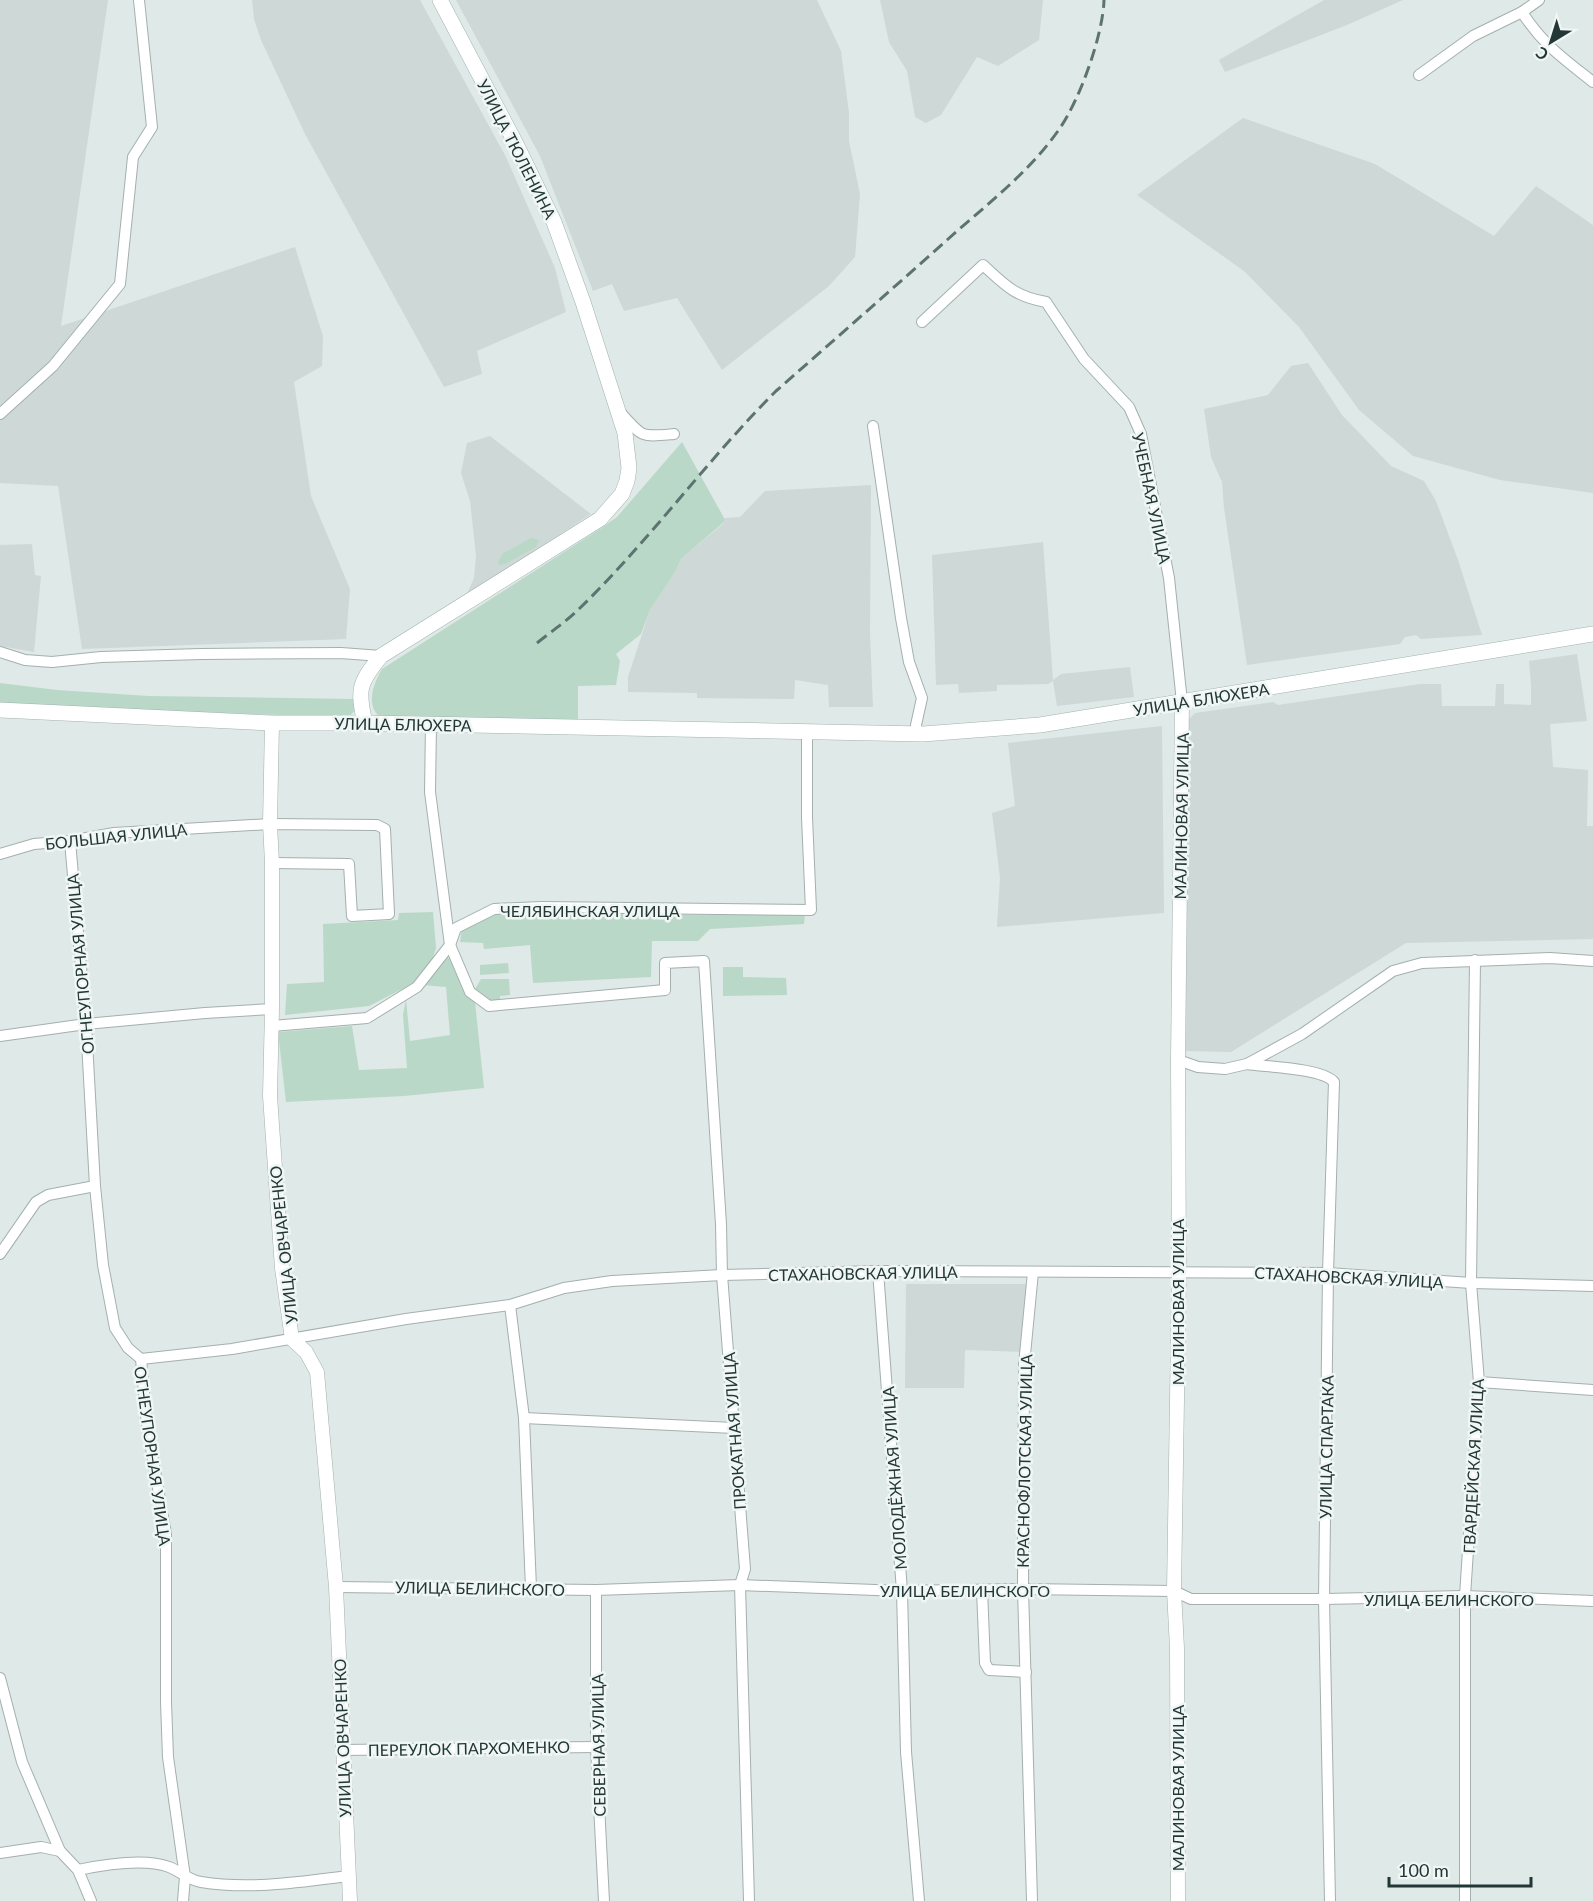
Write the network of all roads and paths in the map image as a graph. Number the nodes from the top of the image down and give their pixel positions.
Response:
1 (139, 0) edge
2 (440, 0) edge
3 (1539, 0) edge
4 (1522, 12) junction
5 (1419, 75) dead end
6 (1593, 82) edge
7 (922, 322) dead end
8 (617, 409) junction
9 (0, 414) edge
10 (873, 426) dead end
11 (674, 434) dead end
12 (1593, 634) edge
13 (0, 652) edge
14 (381, 656) junction
15 (1182, 702) junction
16 (0, 710) edge
17 (272, 723) junction
18 (365, 723) junction
19 (431, 724) junction
20 (807, 733) junction
21 (917, 734) junction
22 (270, 824) junction
23 (70, 841) junction
24 (0, 854) edge
25 (272, 863) junction
26 (450, 945) junction
27 (1475, 960) junction
28 (1593, 961) edge
29 (272, 1010) junction
30 (86, 1024) junction
31 (272, 1026) junction
32 (0, 1036) edge
33 (1178, 1060) junction
34 (1247, 1064) junction
35 (94, 1186) junction
36 (0, 1254) edge
37 (878, 1271) junction
38 (1033, 1272) junction
39 (1179, 1272) junction
40 (1328, 1273) junction
41 (722, 1275) junction
42 (1471, 1283) junction
43 (1593, 1287) edge
44 (510, 1305) junction
45 (292, 1339) junction
46 (141, 1359) junction
47 (1479, 1382) junction
48 (1593, 1390) edge
49 (524, 1418) junction
50 (734, 1428) junction
51 (740, 1586) junction
52 (336, 1587) junction
53 (531, 1588) junction
54 (1023, 1589) junction
55 (596, 1590) junction
56 (981, 1590) junction
57 (902, 1591) junction
58 (1174, 1591) junction
59 (1465, 1596) junction
60 (1324, 1599) junction
61 (1593, 1601) edge
62 (1026, 1672) junction
63 (0, 1678) edge
64 (596, 1747) junction
65 (342, 1750) junction
66 (60, 1851) junction
67 (0, 1853) edge
68 (78, 1870) junction
69 (348, 1876) junction
70 (185, 1877) junction
71 (91, 1901) edge
72 (183, 1901) edge
73 (350, 1901) edge
74 (604, 1901) edge
75 (749, 1901) edge
76 (919, 1901) edge
77 (1032, 1901) edge
78 (1178, 1901) edge
79 (1330, 1901) edge
80 (1465, 1901) edge

1 - 9 street
2 - 8 main road, УЛИЦА ТЮЛЕНИНА
3 - 4 street
4 - 5 street
4 - 6 street
7 - 15 street, УЧЕБНАЯ УЛИЦА
8 - 11 street
8 - 14 main road, УЛИЦА ТЮЛЕНИНА
10 - 21 street
12 - 15 main road, УЛИЦА БЛЮХЕРА
13 - 14 street
14 - 18 main road
15 - 21 main road, УЛИЦА БЛЮХЕРА
15 - 33 street, МАЛИНОВАЯ УЛИЦА
16 - 17 main road, УЛИЦА БЛЮХЕРА
17 - 18 main road, УЛИЦА БЛЮХЕРА
17 - 22 street, УЛИЦА ОВЧАРЕНКО
18 - 19 main road, УЛИЦА БЛЮХЕРА
19 - 20 main road, УЛИЦА БЛЮХЕРА
19 - 26 street
20 - 21 main road, УЛИЦА БЛЮХЕРА
20 - 26 street, ЧЕЛЯБИНСКАЯ УЛИЦА
22 - 23 street, БОЛЬШАЯ УЛИЦА
22 - 25 street, УЛИЦА ОВЧАРЕНКО
22 - 25 street, БОЛЬШАЯ УЛИЦА
23 - 24 street, БОЛЬШАЯ УЛИЦА
23 - 30 street, ОГНЕУПОРНАЯ УЛИЦА
25 - 29 street, УЛИЦА ОВЧАРЕНКО
26 - 31 street, ЧЕЛЯБИНСКАЯ УЛИЦА
26 - 41 street, ПРОКАТНАЯ УЛИЦА
27 - 28 street
27 - 34 street
27 - 42 street, ГВАРДЕЙСКАЯ УЛИЦА
29 - 30 street
29 - 31 street, УЛИЦА ОВЧАРЕНКО
30 - 32 street
30 - 35 street, ОГНЕУПОРНАЯ УЛИЦА
31 - 45 street, УЛИЦА ОВЧАРЕНКО
33 - 34 street
33 - 39 street, МАЛИНОВАЯ УЛИЦА
34 - 40 street, УЛИЦА СПАРТАКА
35 - 36 street
35 - 46 street, ОГНЕУПОРНАЯ УЛИЦА
37 - 38 street, СТАХАНОВСКАЯ УЛИЦА
37 - 41 street, СТАХАНОВСКАЯ УЛИЦА
37 - 57 street, МОЛОДЁЖНАЯ УЛИЦА
38 - 39 street, СТАХАНОВСКАЯ УЛИЦА
38 - 54 street, КРАСНОФЛОТСКАЯ УЛИЦА
39 - 40 street, СТАХАНОВСКАЯ УЛИЦА
39 - 58 street, МАЛИНОВАЯ УЛИЦА
40 - 42 street, СТАХАНОВСКАЯ УЛИЦА
40 - 60 street, УЛИЦА СПАРТАКА
41 - 44 street, СТАХАНОВСКАЯ УЛИЦА
41 - 50 street, ПРОКАТНАЯ УЛИЦА
42 - 43 street, СТАХАНОВСКАЯ УЛИЦА
42 - 47 street, ГВАРДЕЙСКАЯ УЛИЦА
44 - 45 street, СТАХАНОВСКАЯ УЛИЦА
44 - 49 street
45 - 46 street, СТАХАНОВСКАЯ УЛИЦА
45 - 52 street, УЛИЦА ОВЧАРЕНКО
46 - 70 street, ОГНЕУПОРНАЯ УЛИЦА
47 - 48 street
47 - 59 street, ГВАРДЕЙСКАЯ УЛИЦА
49 - 50 street
49 - 53 street
50 - 51 street, ПРОКАТНАЯ УЛИЦА
51 - 55 street, УЛИЦА БЕЛИНСКОГО
51 - 57 street, УЛИЦА БЕЛИНСКОГО
51 - 75 street, ПРОКАТНАЯ УЛИЦА
52 - 53 street, УЛИЦА БЕЛИНСКОГО
52 - 65 street, УЛИЦА ОВЧАРЕНКО
53 - 55 street, УЛИЦА БЕЛИНСКОГО
54 - 56 street, УЛИЦА БЕЛИНСКОГО
54 - 58 street, УЛИЦА БЕЛИНСКОГО
54 - 62 street, КРАСНОФЛОТСКАЯ УЛИЦА
55 - 64 street, СЕВЕРНАЯ УЛИЦА
56 - 57 street, УЛИЦА БЕЛИНСКОГО
56 - 62 street
57 - 76 street, МОЛОДЁЖНАЯ УЛИЦА
58 - 60 street, УЛИЦА БЕЛИНСКОГО
58 - 78 street, МАЛИНОВАЯ УЛИЦА
59 - 60 street, УЛИЦА БЕЛИНСКОГО
59 - 61 street, УЛИЦА БЕЛИНСКОГО
59 - 80 street, ГВАРДЕЙСКАЯ УЛИЦА
60 - 79 street, УЛИЦА СПАРТАКА
62 - 77 street, КРАСНОФЛОТСКАЯ УЛИЦА
63 - 66 street
64 - 65 street, ПЕРЕУЛОК ПАРХОМЕНКО
64 - 74 street, СЕВЕРНАЯ УЛИЦА
65 - 69 street, УЛИЦА ОВЧАРЕНКО
66 - 67 street
66 - 68 street
68 - 70 street
68 - 71 street
69 - 70 street
69 - 73 street, УЛИЦА ОВЧАРЕНКО
70 - 72 street, ОГНЕУПОРНАЯ УЛИЦА

